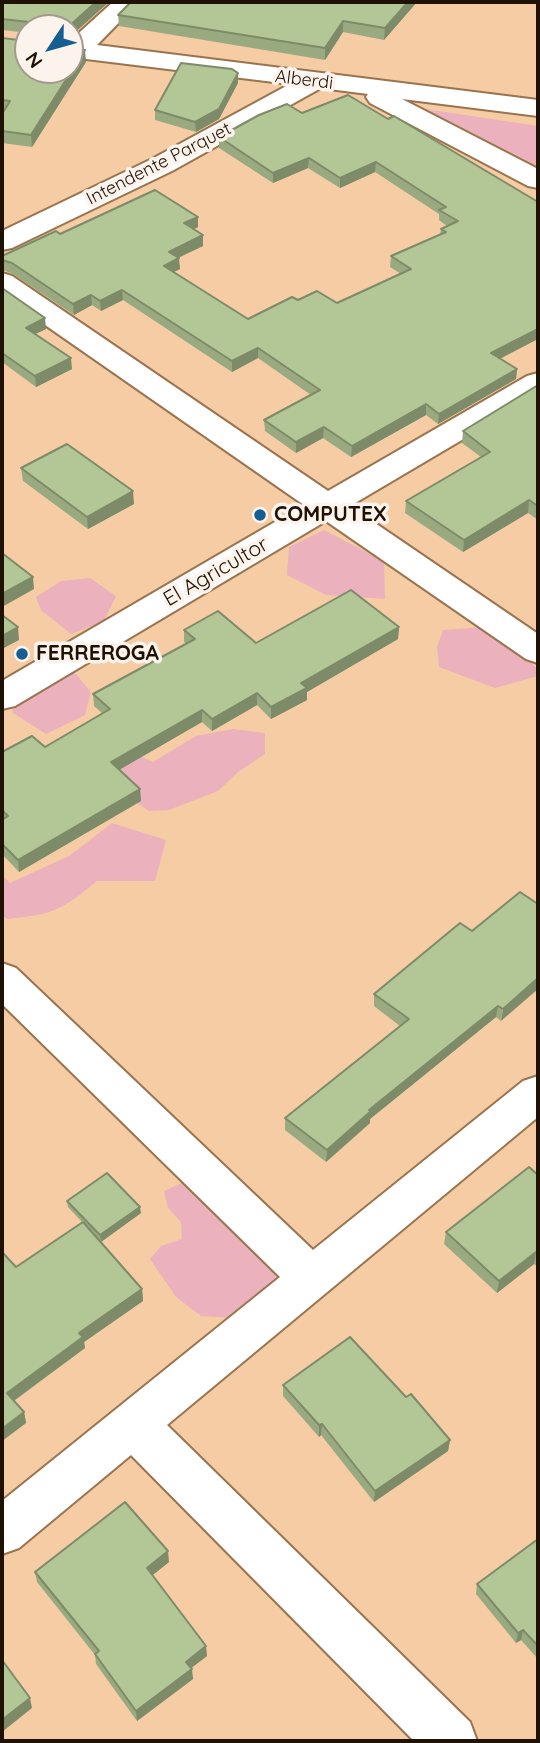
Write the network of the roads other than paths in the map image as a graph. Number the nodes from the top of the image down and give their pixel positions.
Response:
1 (127, 2) edge
2 (84, 40) edge
3 (84, 50) edge
4 (314, 82) junction
5 (358, 86) junction
6 (538, 108) edge
7 (538, 180) edge
8 (2, 242) edge
9 (2, 282) edge
10 (538, 382) edge
11 (327, 507) junction
12 (538, 651) edge
13 (2, 697) edge
14 (2, 979) edge
15 (537, 1096) edge
16 (311, 1278) junction
17 (132, 1424) junction
18 (2, 1531) edge
19 (451, 1741) edge

1 - 2 street
3 - 4 street, Alberdi
4 - 5 street, Alberdi
4 - 8 street, Intendente Parquet
5 - 6 street, Alberdi
5 - 7 street
9 - 11 street
10 - 11 street, El Agricultor
11 - 12 street
11 - 13 street, El Agricultor
14 - 16 street
15 - 16 street
16 - 17 street
17 - 18 street
17 - 19 street

